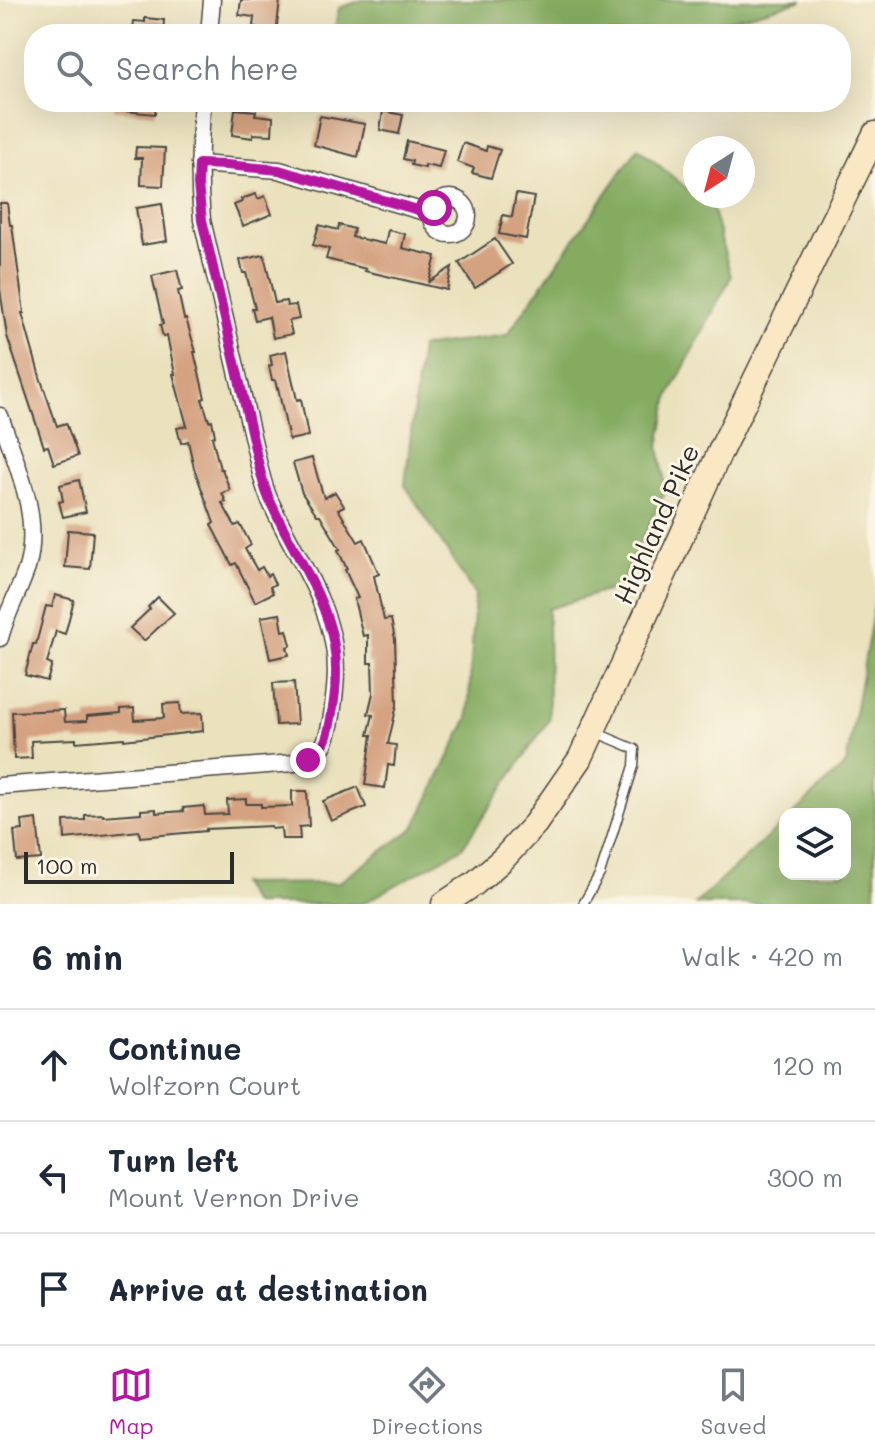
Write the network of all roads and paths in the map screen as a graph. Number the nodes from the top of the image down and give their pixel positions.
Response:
1 (212, 0) edge
2 (210, 24) edge
3 (202, 112) edge
4 (875, 134) edge
5 (199, 164) junction
6 (432, 214) dead end
7 (0, 416) edge
8 (0, 638) edge
9 (593, 731) junction
10 (0, 786) edge
11 (444, 904) edge
12 (583, 904) edge

1 - 2 street
3 - 5 street
4 - 9 main road, Highland Pike
5 - 6 street
5 - 10 street
7 - 8 street
9 - 11 main road, Highland Pike
9 - 12 lane

